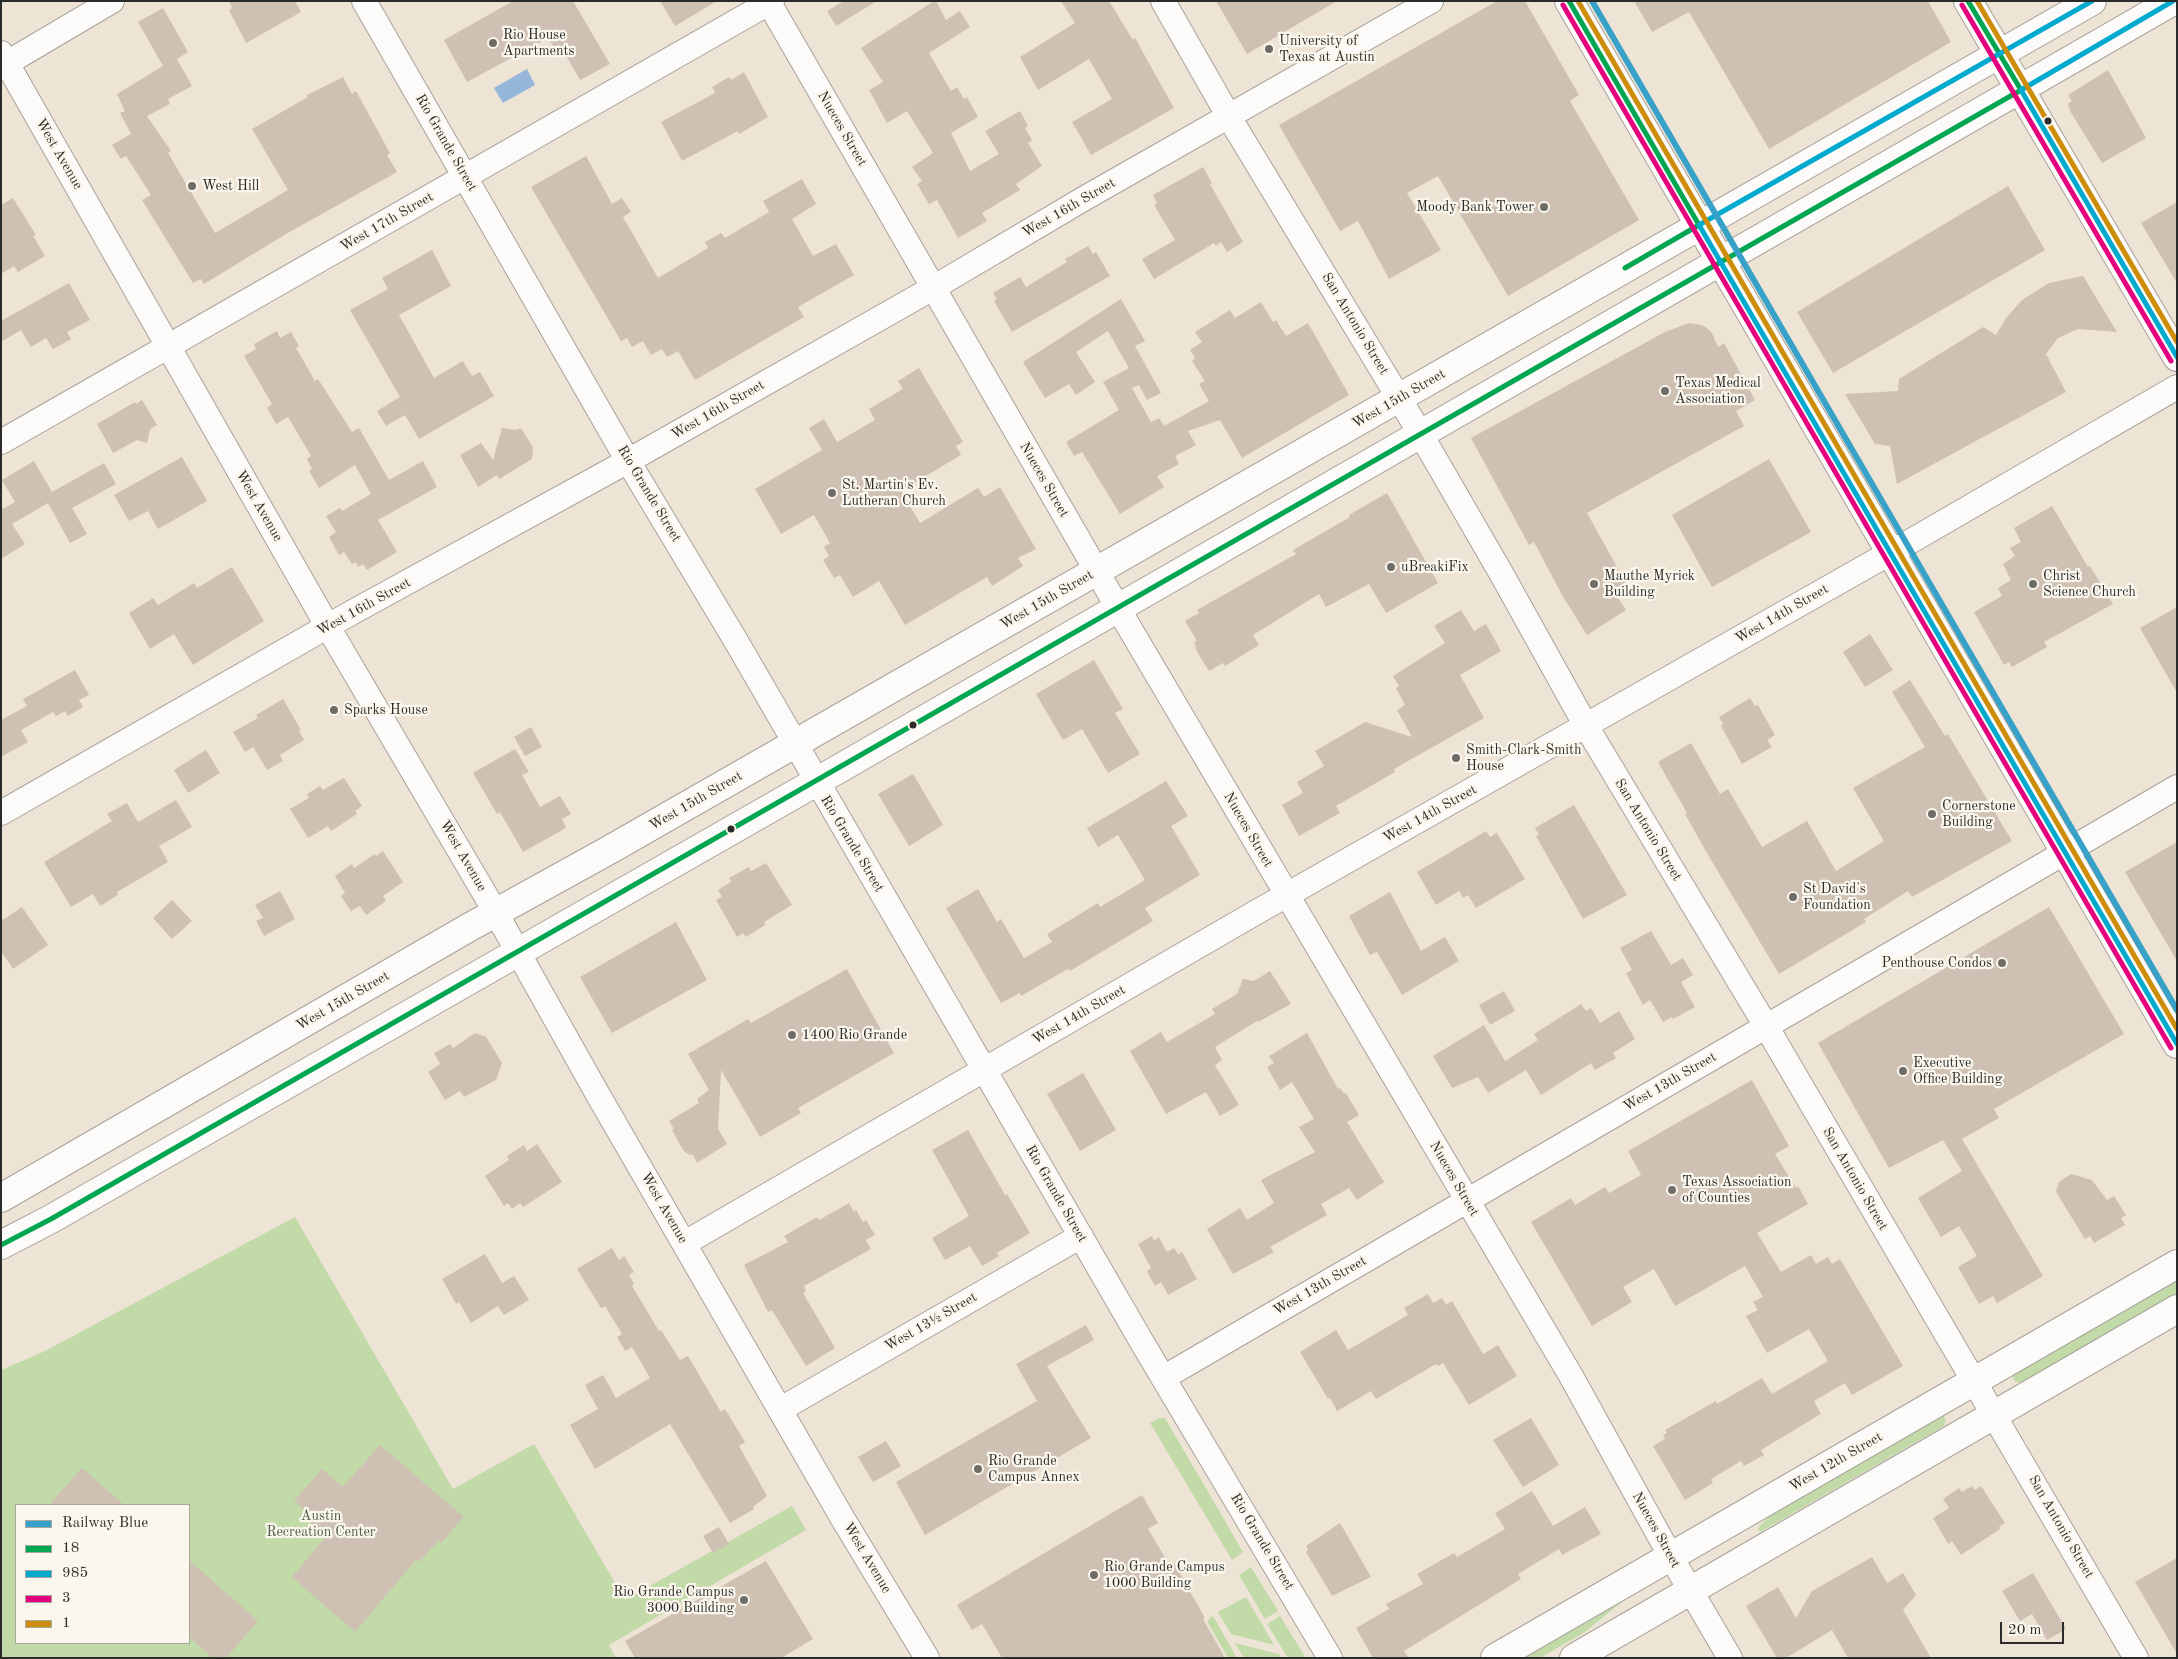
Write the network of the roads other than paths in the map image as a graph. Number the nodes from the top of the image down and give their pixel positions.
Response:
1 (112, 1) edge
2 (364, 1) edge
3 (1163, 1) edge
4 (1431, 1) edge
5 (1569, 1) edge
6 (1968, 1) edge
7 (2092, 1) edge
8 (2173, 1) edge
9 (770, 2) edge
10 (2000, 55) junction
11 (4, 58) edge
12 (2021, 90) junction
13 (1229, 117) junction
14 (465, 176) junction
15 (1699, 225) junction
16 (1721, 262) junction
17 (933, 288) junction
18 (169, 348) junction
19 (2177, 357) edge
20 (2177, 387) edge
21 (1400, 399) junction
22 (1420, 433) junction
23 (1, 442) edge
24 (628, 461) junction
25 (1890, 553) junction
26 (1097, 571) junction
27 (1118, 607) junction
28 (328, 627) junction
29 (1586, 726) junction
30 (795, 744) junction
31 (816, 782) junction
32 (2177, 787) edge
33 (1, 813) edge
34 (2065, 852) junction
35 (1286, 895) junction
36 (496, 913) junction
37 (518, 952) junction
38 (1766, 1026) junction
39 (2177, 1044) edge
40 (984, 1069) junction
41 (1, 1198) edge
42 (1466, 1201) junction
43 (52, 1219) junction
44 (1081, 1236) junction
45 (685, 1243) junction
46 (1, 1245) edge
47 (1, 1254) edge
48 (2177, 1264) edge
49 (2177, 1309) edge
50 (1163, 1378) junction
51 (1976, 1382) junction
52 (781, 1409) junction
53 (1995, 1414) junction
54 (1671, 1557) junction
55 (1690, 1590) junction
56 (927, 1658) edge
57 (1330, 1658) edge
58 (1495, 1658) edge
59 (1574, 1658) edge
60 (1730, 1658) edge
61 (2136, 1658) edge

1 - 11 street
2 - 14 street, Rio Grande Street
3 - 13 street, San Antonio Street
4 - 13 street, West 16th Street
5 - 15 main road
6 - 10 main road
7 - 10 main road, West 15th Street
8 - 12 main road
9 - 14 street, West 17th Street
9 - 17 street, Nueces Street
10 - 12 main road
10 - 15 main road, West 15th Street
11 - 18 street, West Avenue
12 - 16 main road
12 - 19 main road
13 - 17 street, West 16th Street
13 - 21 street, San Antonio Street
14 - 18 street, West 17th Street
14 - 24 street, Rio Grande Street
15 - 16 main road
15 - 21 main road, West 15th Street
16 - 22 main road
16 - 25 main road
17 - 24 street, West 16th Street
17 - 26 street, Nueces Street
18 - 23 street, West 17th Street
18 - 28 street, West Avenue
20 - 25 street, West 14th Street
21 - 22 street, San Antonio Street
21 - 26 main road, West 15th Street
22 - 27 main road
22 - 29 street, San Antonio Street
24 - 28 street, West 16th Street
24 - 30 street, Rio Grande Street
25 - 29 street, West 14th Street
25 - 34 main road
26 - 27 street, Nueces Street
26 - 30 main road, West 15th Street
27 - 31 main road
27 - 35 street, Nueces Street
28 - 33 street, West 16th Street
28 - 36 street, West Avenue
29 - 35 street, West 14th Street
29 - 38 street, San Antonio Street
30 - 31 street, Rio Grande Street
30 - 36 main road, West 15th Street
31 - 37 main road
31 - 40 street, Rio Grande Street
32 - 34 street, West 13th Street
34 - 38 street, West 13th Street
34 - 39 main road
35 - 40 street, West 14th Street
35 - 42 street, Nueces Street
36 - 37 street, West Avenue
36 - 41 main road, West 15th Street
37 - 43 main road
37 - 45 street, West Avenue
38 - 42 street, West 13th Street
38 - 51 street, San Antonio Street
40 - 44 street, Rio Grande Street
40 - 45 street, West 14th Street
42 - 50 street, West 13th Street
42 - 54 street, Nueces Street
43 - 46 main road
43 - 47 main road
44 - 50 street, Rio Grande Street
44 - 52 street, West 13½ Street
45 - 52 street, West Avenue
48 - 51 main road, West 12th Street
49 - 53 main road
50 - 57 street, Rio Grande Street
51 - 53 street, San Antonio Street
51 - 54 main road, West 12th Street
52 - 56 street, West Avenue
53 - 55 main road
53 - 61 street, San Antonio Street
54 - 55 street, Nueces Street
54 - 58 main road, West 12th Street
55 - 59 main road
55 - 60 street, Nueces Street

